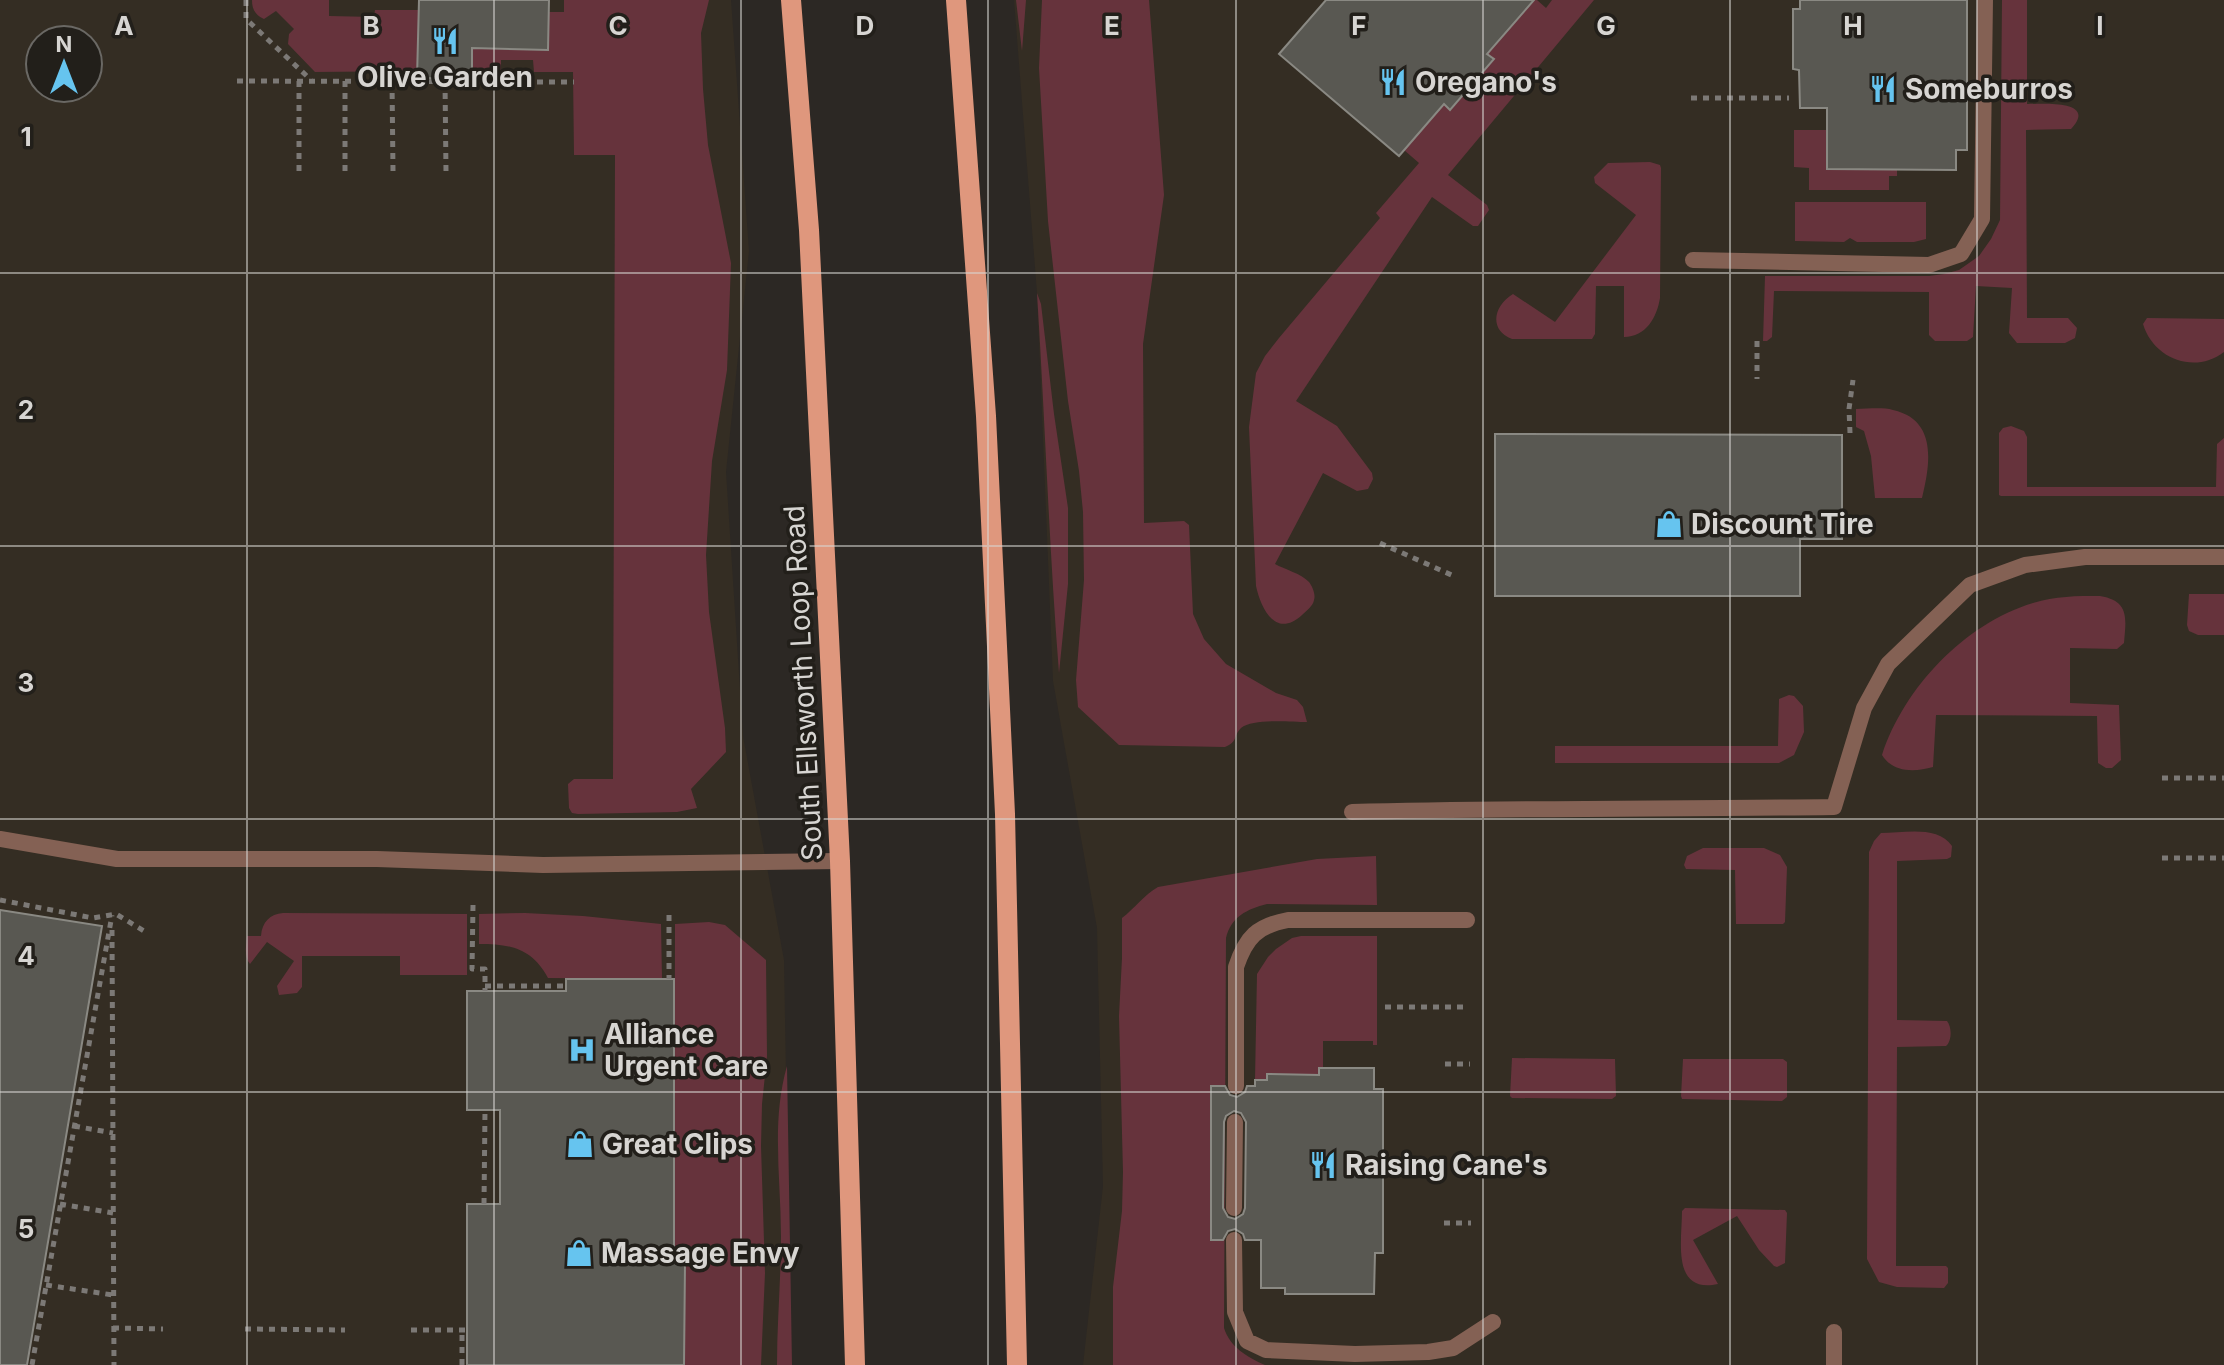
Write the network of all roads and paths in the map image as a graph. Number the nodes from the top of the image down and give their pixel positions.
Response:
1 (246, 0) edge
2 (791, 0) edge
3 (956, 0) edge
4 (1985, 0) edge
5 (445, 80) junction
6 (237, 81) dead end
7 (299, 81) junction
8 (312, 81) junction
9 (345, 81) junction
10 (392, 81) junction
11 (574, 82) dead end
12 (1691, 98) dead end
13 (1789, 98) dead end
14 (299, 171) dead end
15 (345, 171) dead end
16 (393, 171) dead end
17 (446, 172) dead end
18 (1693, 260) dead end
19 (1757, 341) dead end
20 (1757, 379) dead end
21 (1853, 380) dead end
22 (1850, 433) dead end
23 (1380, 543) dead end
24 (2224, 557) edge
25 (1456, 577) dead end
26 (2162, 778) dead end
27 (2224, 778) edge
28 (1352, 812) dead end
29 (0, 839) edge
30 (2162, 858) dead end
31 (2224, 858) edge
32 (840, 861) junction
33 (0, 900) edge
34 (473, 905) dead end
35 (112, 915) junction
36 (669, 915) dead end
37 (1467, 920) dead end
38 (144, 931) dead end
39 (669, 979) dead end
40 (566, 986) dead end
41 (1385, 1007) dead end
42 (1469, 1007) dead end
43 (1445, 1064) dead end
44 (1470, 1064) dead end
45 (1236, 1086) dead end
46 (485, 1110) dead end
47 (1235, 1122) dead end
48 (74, 1126) junction
49 (113, 1133) junction
50 (60, 1204) junction
51 (484, 1204) dead end
52 (1234, 1208) dead end
53 (113, 1213) junction
54 (1444, 1223) dead end
55 (1471, 1223) dead end
56 (1234, 1240) dead end
57 (669, 1250) dead end
58 (669, 1263) dead end
59 (46, 1285) junction
60 (113, 1295) junction
61 (1493, 1322) dead end
62 (113, 1328) junction
63 (163, 1329) dead end
64 (245, 1329) dead end
65 (345, 1330) dead end
66 (411, 1330) dead end
67 (1834, 1332) dead end
68 (32, 1365) edge
69 (114, 1365) edge
70 (462, 1365) edge
71 (855, 1365) edge
72 (1017, 1365) edge
73 (1834, 1365) edge

1 - 8 path
2 - 32 main road, South Ellsworth Loop Road
3 - 72 main road
4 - 18 lane
5 - 10 path
5 - 11 path
5 - 17 path
6 - 7 path
7 - 8 path
7 - 14 path
8 - 9 path
9 - 10 path
9 - 15 path
10 - 16 path
12 - 13 path
19 - 20 path
21 - 22 path
23 - 25 path
24 - 28 lane
26 - 27 path
29 - 32 lane
30 - 31 path
32 - 71 main road, South Ellsworth Loop Road
33 - 35 path
34 - 40 path
35 - 38 path
35 - 48 path
35 - 49 path
36 - 39 path
37 - 45 lane
41 - 42 path
43 - 44 path
46 - 51 path
47 - 52 lane
48 - 49 path
48 - 50 path
49 - 53 path
50 - 53 path
50 - 59 path
53 - 60 path
54 - 55 path
56 - 61 lane
57 - 58 path
59 - 60 path
59 - 68 path
60 - 62 path
62 - 63 path
62 - 69 path
64 - 65 path
66 - 70 path
67 - 73 lane

